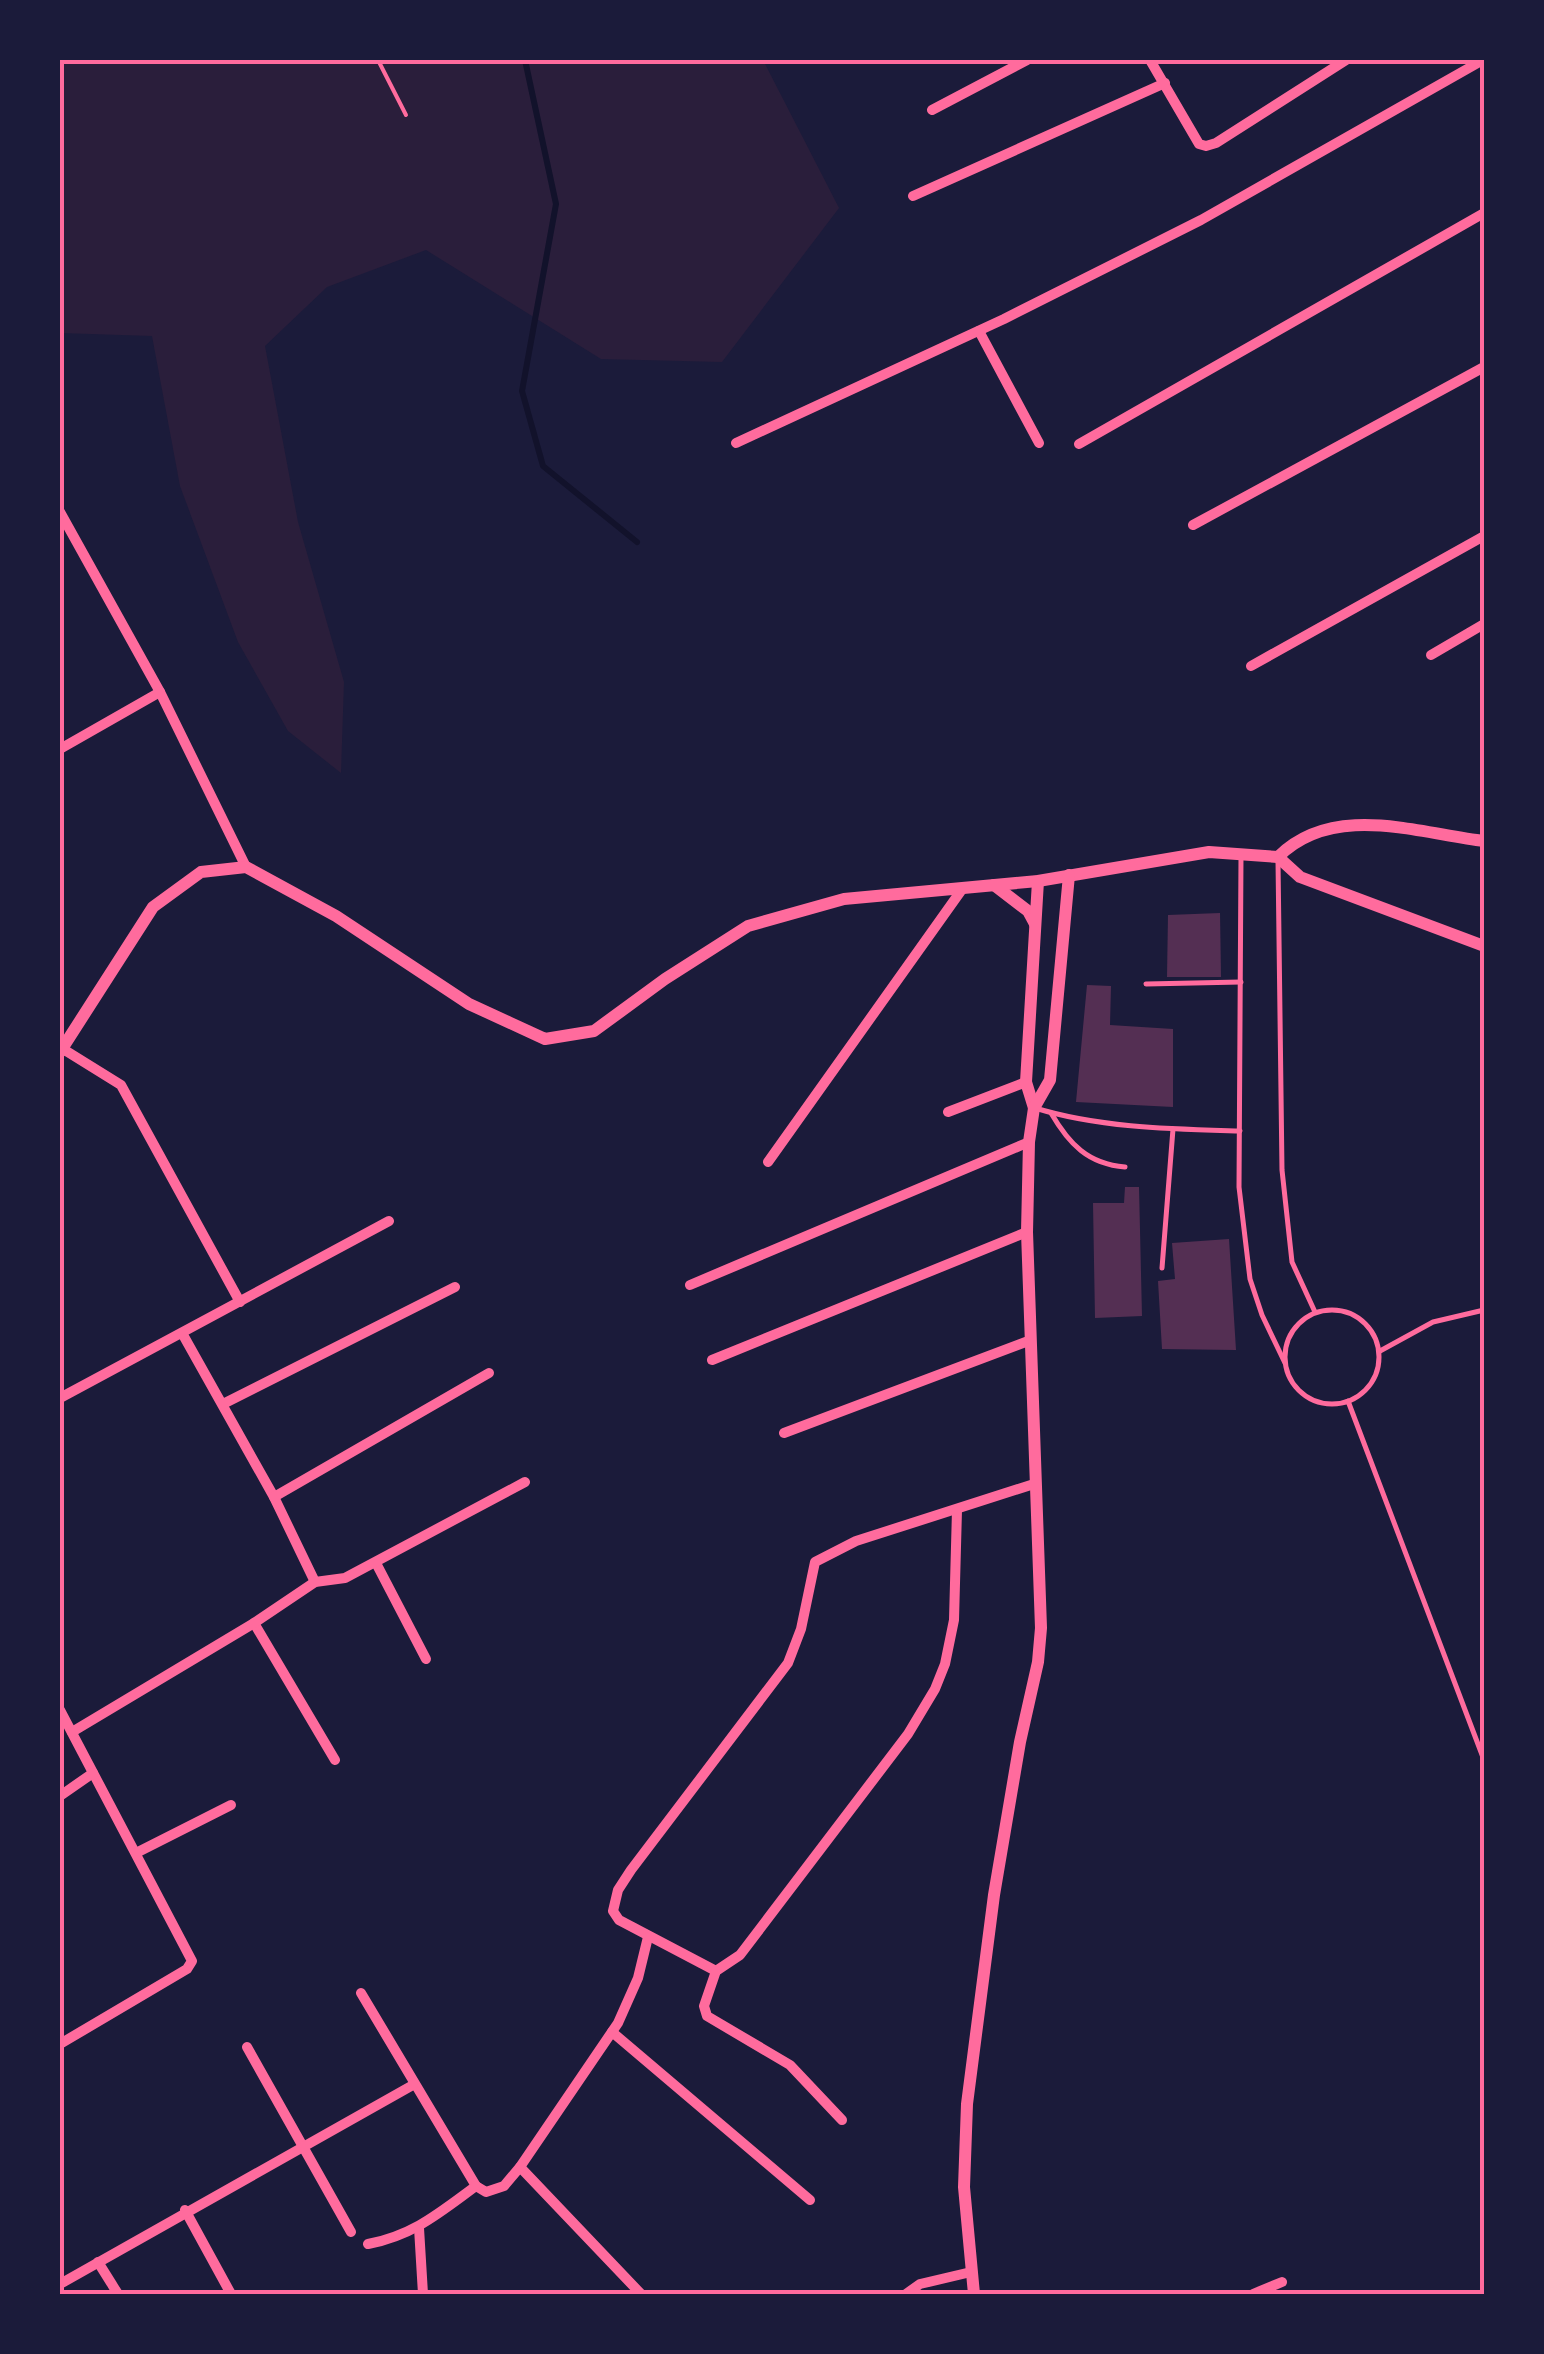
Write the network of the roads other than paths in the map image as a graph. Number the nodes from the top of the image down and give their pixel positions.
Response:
1 (1027, 60) edge
2 (1150, 60) edge
3 (1346, 60) edge
4 (1483, 60) edge
5 (1165, 83) junction
6 (932, 110) dead end
7 (913, 196) dead end
8 (1484, 213) edge
9 (980, 330) junction
10 (1484, 366) edge
11 (736, 443) dead end
12 (1039, 443) dead end
13 (1079, 444) dead end
14 (60, 512) edge
15 (1193, 525) dead end
16 (1484, 536) edge
17 (1484, 624) edge
18 (1431, 655) dead end
19 (1251, 666) dead end
20 (160, 692) junction
21 (60, 749) edge
22 (1484, 841) edge
23 (1241, 852) junction
24 (1278, 857) junction
25 (246, 866) junction
26 (1069, 875) junction
27 (1038, 882) junction
28 (994, 885) junction
29 (964, 888) junction
30 (1036, 927) junction
31 (1484, 946) edge
32 (1241, 982) junction
33 (1146, 984) dead end
34 (62, 1051) edge
35 (1026, 1082) junction
36 (1034, 1108) junction
37 (948, 1112) dead end
38 (1051, 1113) junction
39 (1173, 1128) junction
40 (1240, 1132) junction
41 (1029, 1142) junction
42 (768, 1162) dead end
43 (1124, 1166) dead end
44 (389, 1221) dead end
45 (1026, 1232) junction
46 (1162, 1268) dead end
47 (690, 1285) dead end
48 (454, 1287) dead end
49 (240, 1302) junction
50 (1484, 1310) edge
51 (1316, 1312) junction
52 (182, 1333) junction
53 (1031, 1340) junction
54 (1380, 1351) junction
55 (712, 1360) dead end
56 (1285, 1364) junction
57 (489, 1373) dead end
58 (60, 1398) edge
59 (1348, 1401) junction
60 (223, 1404) junction
61 (784, 1433) dead end
62 (525, 1482) dead end
63 (1034, 1484) junction
64 (274, 1497) junction
65 (957, 1510) junction
66 (376, 1563) junction
67 (315, 1582) junction
68 (254, 1623) junction
69 (426, 1659) dead end
70 (60, 1710) edge
71 (72, 1732) junction
72 (335, 1760) dead end
73 (1484, 1760) edge
74 (93, 1773) junction
75 (60, 1796) edge
76 (230, 1804) dead end
77 (136, 1852) junction
78 (648, 1937) junction
79 (716, 1971) junction
80 (361, 1993) dead end
81 (612, 2032) junction
82 (60, 2044) edge
83 (247, 2047) dead end
84 (413, 2085) junction
85 (842, 2120) dead end
86 (301, 2148) junction
87 (520, 2167) junction
88 (476, 2186) junction
89 (810, 2200) dead end
90 (185, 2210) junction
91 (419, 2228) junction
92 (351, 2232) dead end
93 (368, 2244) dead end
94 (98, 2262) junction
95 (971, 2272) junction
96 (1282, 2282) dead end
97 (60, 2284) edge
98 (118, 2294) edge
99 (230, 2294) edge
100 (424, 2294) edge
101 (641, 2294) edge
102 (906, 2294) edge
103 (974, 2294) edge
104 (1253, 2294) edge

1 - 6 street
2 - 5 street
3 - 5 street
4 - 9 street
5 - 7 street
8 - 13 street
9 - 11 street
9 - 12 street
10 - 15 street
14 - 20 street
16 - 19 street
17 - 18 street
20 - 21 street
20 - 25 street
22 - 24 street
23 - 24 street
23 - 26 street
23 - 32 lane
24 - 31 street
24 - 51 lane
25 - 29 street
25 - 34 street
26 - 27 street
26 - 36 street
27 - 28 street
27 - 30 street
28 - 29 street
28 - 30 street
29 - 42 street
30 - 35 street
32 - 33 lane
32 - 40 lane
34 - 49 street
35 - 36 street
35 - 37 street
36 - 38 lane
36 - 41 street
38 - 39 lane
38 - 43 lane
39 - 40 lane
39 - 46 lane
40 - 56 lane
41 - 45 street
41 - 47 street
44 - 49 street
45 - 53 street
45 - 55 street
48 - 60 street
49 - 52 street
50 - 54 lane
51 - 54 lane
51 - 56 lane
52 - 58 street
52 - 60 street
53 - 61 street
53 - 63 street
54 - 59 lane
56 - 59 lane
57 - 64 street
59 - 73 lane
60 - 64 street
62 - 66 street
63 - 65 street
63 - 95 street
64 - 67 street
65 - 78 street
65 - 79 street
66 - 67 street
66 - 69 street
67 - 68 street
68 - 71 street
68 - 72 street
70 - 71 street
71 - 74 street
74 - 75 street
74 - 77 street
76 - 77 street
77 - 82 street
78 - 79 street
78 - 81 street
79 - 85 street
80 - 84 street
81 - 87 street
81 - 89 street
83 - 86 street
84 - 86 street
84 - 88 street
86 - 90 street
86 - 92 street
87 - 88 street
87 - 101 street
88 - 91 street
90 - 94 street
90 - 99 street
91 - 93 street
91 - 100 street
94 - 97 street
94 - 98 street
95 - 102 street
95 - 103 street
96 - 104 street

